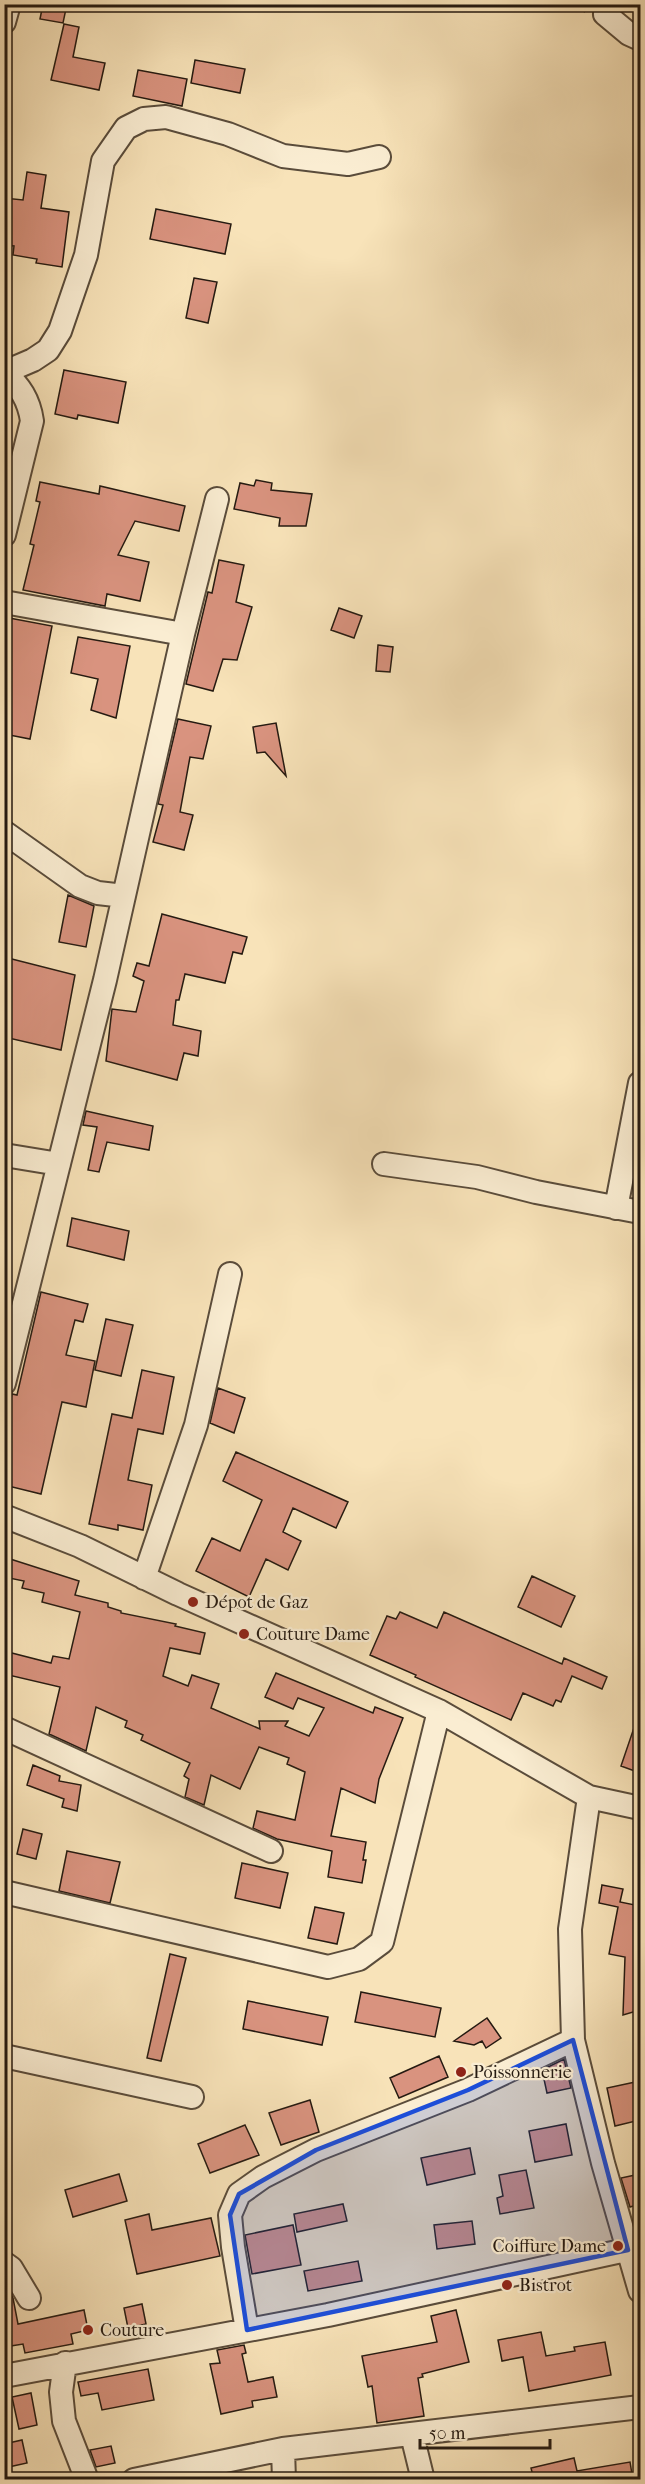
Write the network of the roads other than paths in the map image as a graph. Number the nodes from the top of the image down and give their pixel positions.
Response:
1 (9, 4) edge
2 (606, 9) edge
3 (4, 22) edge
4 (640, 39) edge
5 (379, 157) dead end
6 (5, 372) edge
7 (218, 499) dead end
8 (4, 535) edge
9 (4, 602) edge
10 (183, 634) junction
11 (4, 832) edge
12 (124, 896) junction
13 (640, 1083) edge
14 (4, 1155) edge
15 (58, 1164) junction
16 (384, 1164) dead end
17 (616, 1208) junction
18 (640, 1212) edge
19 (230, 1274) dead end
20 (4, 1383) edge
21 (4, 1515) edge
22 (144, 1578) junction
23 (439, 1711) junction
24 (4, 1728) edge
25 (589, 1797) junction
26 (640, 1808) edge
27 (271, 1851) dead end
28 (4, 1892) edge
29 (573, 2040) junction
30 (4, 2056) edge
31 (192, 2097) dead end
32 (634, 2248) edge
33 (4, 2263) edge
34 (640, 2291) edge
35 (29, 2298) dead end
36 (247, 2330) junction
37 (65, 2363) junction
38 (4, 2376) edge
39 (640, 2407) edge
40 (412, 2435) junction
41 (283, 2449) junction
42 (87, 2480) edge
43 (134, 2480) edge
44 (284, 2480) edge
45 (423, 2480) edge

1 - 3 street
2 - 4 street
5 - 6 street
6 - 8 street
7 - 10 street
9 - 10 street
10 - 12 street
11 - 12 street
12 - 15 street
13 - 17 street
14 - 15 street
15 - 20 street
16 - 17 street
17 - 18 street
19 - 22 street
21 - 22 street
22 - 23 street
23 - 25 street
23 - 28 street
24 - 27 street
25 - 26 street
25 - 29 street
29 - 32 street
29 - 36 street
30 - 31 street
32 - 34 street
32 - 36 street
33 - 35 street
36 - 37 street
37 - 38 street
37 - 42 street
39 - 40 street
40 - 41 street
40 - 45 street
41 - 43 street
41 - 44 street

